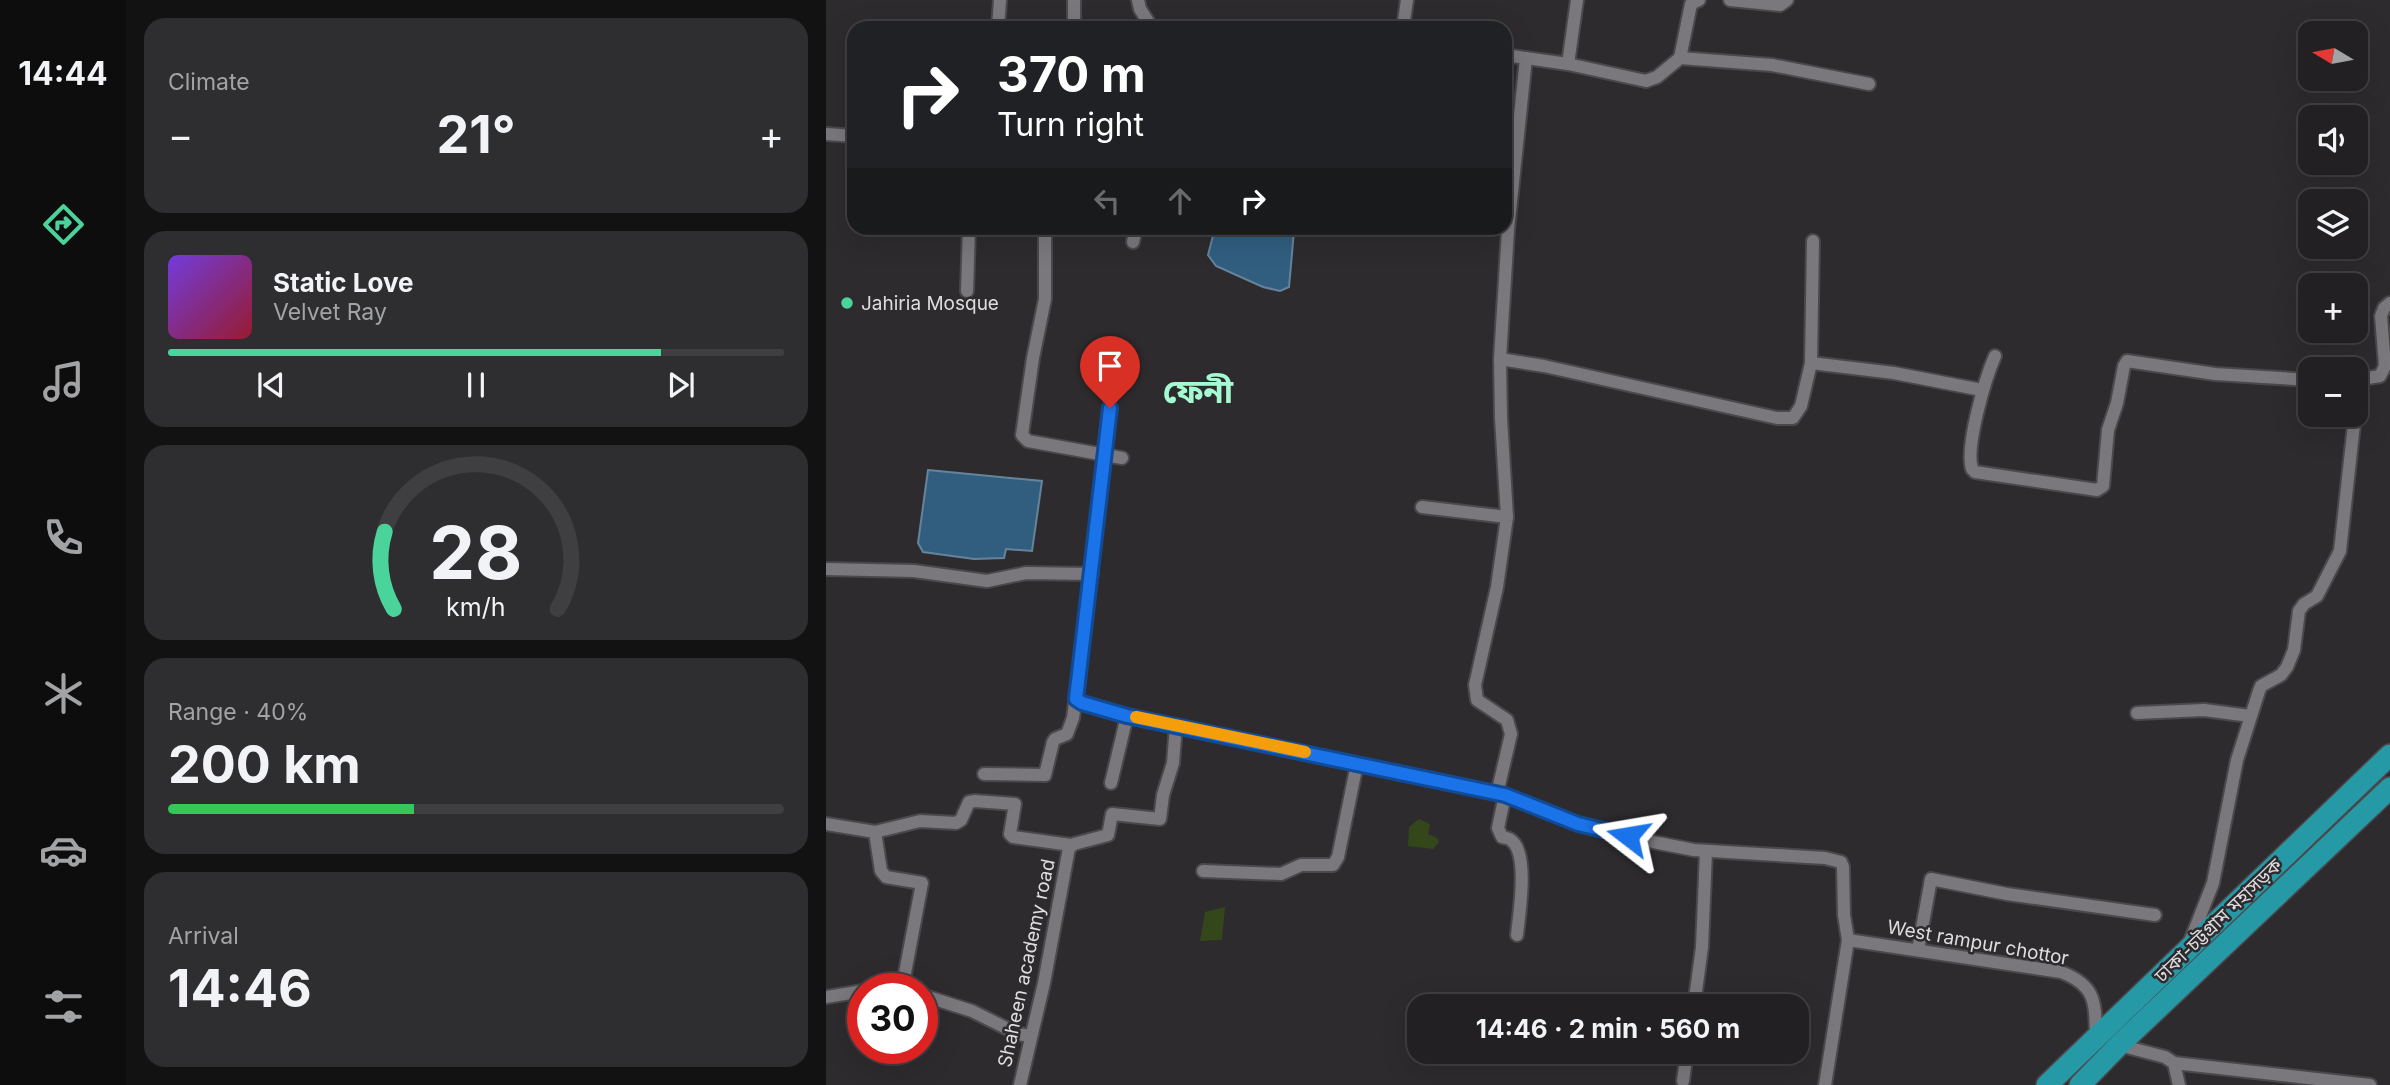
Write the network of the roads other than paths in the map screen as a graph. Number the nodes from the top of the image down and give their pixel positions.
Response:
1 (1000, 0) edge
2 (1074, 0) edge
3 (1138, 0) edge
4 (1407, 0) edge
5 (1577, 0) edge
6 (1699, 0) edge
7 (1730, 0) edge
8 (1787, 0) edge
9 (998, 21) edge
10 (1074, 21) edge
11 (1148, 21) edge
12 (1404, 21) edge
13 (1512, 56) edge
14 (1526, 58) junction
15 (1680, 58) junction
16 (1568, 64) junction
17 (1869, 84) dead end
18 (826, 134) edge
19 (847, 136) edge
20 (1512, 162) edge
21 (969, 235) edge
22 (1045, 235) edge
23 (1134, 235) edge
24 (1503, 235) edge
25 (1813, 241) dead end
26 (1133, 242) dead end
27 (967, 291) dead end
28 (2390, 303) edge
29 (1995, 356) dead end
30 (1500, 359) junction
31 (1811, 363) junction
32 (2368, 378) edge
33 (2298, 379) edge
34 (1982, 390) junction
35 (1110, 408) dead end
36 (2354, 427) edge
37 (1103, 454) junction
38 (1122, 457) dead end
39 (1422, 507) dead end
40 (1507, 517) junction
41 (826, 569) edge
42 (1091, 574) junction
43 (1076, 699) junction
44 (2137, 713) dead end
45 (1127, 716) junction
46 (2250, 716) junction
47 (1176, 725) junction
48 (2390, 755) edge
49 (1357, 764) junction
50 (984, 774) dead end
51 (1111, 783) dead end
52 (2390, 788) edge
53 (1501, 794) junction
54 (826, 824) edge
55 (875, 832) junction
56 (1071, 845) junction
57 (1706, 851) junction
58 (1203, 872) dead end
59 (2155, 915) dead end
60 (1517, 935) dead end
61 (1848, 940) junction
62 (2189, 946) junction
63 (1917, 950) junction
64 (905, 973) edge
65 (847, 994) edge
66 (1696, 994) edge
67 (826, 997) edge
68 (938, 1000) edge
69 (1030, 1036) junction
70 (2096, 1038) junction
71 (2119, 1045) junction
72 (2174, 1063) junction
73 (1686, 1064) edge
74 (1683, 1081) dead end
75 (2090, 1082) edge
76 (1020, 1085) edge
77 (1825, 1085) edge
78 (2047, 1085) edge
79 (2179, 1085) edge
80 (2370, 1085) edge

1 - 9 street
2 - 10 street
3 - 11 street
4 - 12 street
5 - 16 street
6 - 15 street
7 - 8 street
13 - 14 street
14 - 16 street
14 - 20 street
15 - 16 street
15 - 17 street
18 - 19 street
21 - 27 street
22 - 37 street
23 - 26 street
24 - 30 street
25 - 31 street
28 - 32 street
29 - 34 street
30 - 31 street
30 - 40 street
31 - 34 street
33 - 34 street
35 - 37 street
36 - 46 street
37 - 38 street
37 - 42 street
39 - 40 street
40 - 53 street
41 - 42 street
42 - 43 street
43 - 45 street
43 - 50 street
44 - 46 street
45 - 47 street
45 - 51 street
46 - 62 street
47 - 49 street
47 - 56 street, Shaheen academy road
48 - 62 highway, ঢাকা-চট্টগ্রাম মহাসড়ক
49 - 53 street
49 - 58 street
52 - 71 highway, ঢাকা-চট্টগ্রাম মহাসড়ক
53 - 57 street
53 - 60 street
54 - 55 street
55 - 56 street
55 - 64 street
56 - 69 street, Shaheen academy road
57 - 61 street
57 - 66 street
59 - 63 street
61 - 63 street, West rampur chottor
61 - 77 street
62 - 70 highway, ঢাকা-চট্টগ্রাম মহাসড়ক
63 - 70 street, West rampur chottor
65 - 67 street
68 - 69 street
69 - 76 street, Shaheen academy road
70 - 78 highway, ঢাকা-চট্টগ্রাম মহাসড়ক
71 - 72 street
71 - 75 highway, ঢাকা-চট্টগ্রাম মহাসড়ক
72 - 79 street
72 - 80 street
73 - 74 street

